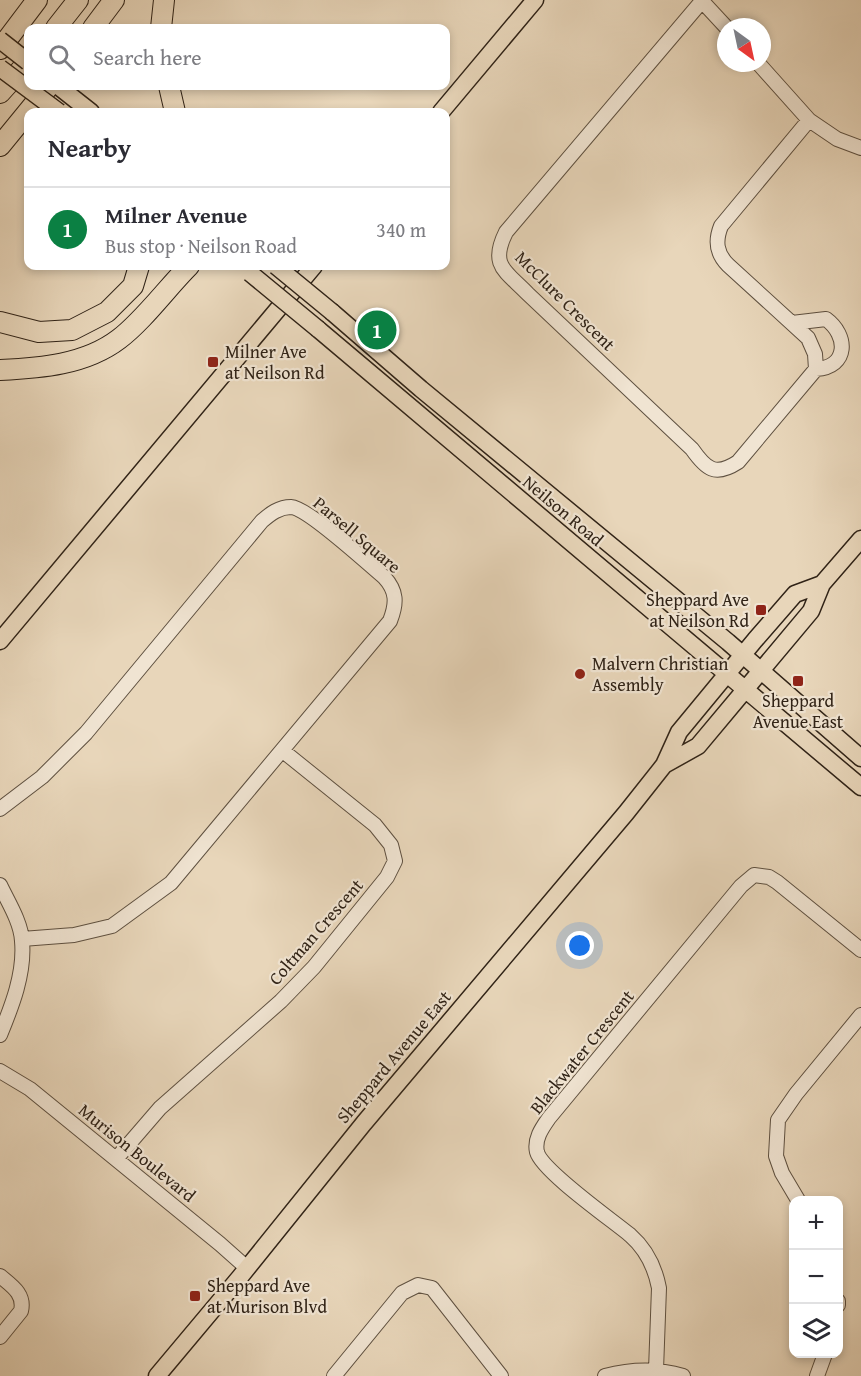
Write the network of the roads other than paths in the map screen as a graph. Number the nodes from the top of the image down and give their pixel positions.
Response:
1 (37, 0) edge
2 (78, 0) edge
3 (114, 0) edge
4 (164, 0) edge
5 (535, 0) edge
6 (702, 0) edge
7 (718, 18) edge
8 (59, 24) edge
9 (96, 24) edge
10 (161, 24) edge
11 (0, 40) edge
12 (0, 49) edge
13 (24, 59) edge
14 (24, 66) edge
15 (0, 68) edge
16 (766, 72) edge
17 (24, 86) edge
18 (30, 90) edge
19 (46, 90) edge
20 (63, 90) edge
21 (170, 90) edge
22 (0, 93) edge
23 (31, 108) edge
24 (54, 108) edge
25 (87, 108) edge
26 (174, 108) edge
27 (444, 108) edge
28 (24, 117) edge
29 (809, 120) junction
30 (0, 146) edge
31 (861, 147) edge
32 (139, 270) edge
33 (185, 270) edge
34 (246, 270) edge
35 (281, 270) edge
36 (311, 270) edge
37 (0, 322) edge
38 (792, 323) junction
39 (816, 369) junction
40 (0, 370) edge
41 (598, 535) junction
42 (861, 539) edge
43 (583, 553) junction
44 (822, 584) junction
45 (0, 640) edge
46 (744, 655) junction
47 (762, 671) junction
48 (727, 675) junction
49 (746, 689) junction
50 (283, 751) junction
51 (861, 758) edge
52 (664, 765) junction
53 (861, 787) edge
54 (0, 808) edge
55 (0, 885) edge
56 (22, 939) junction
57 (861, 950) edge
58 (861, 1015) edge
59 (0, 1035) edge
60 (0, 1071) edge
61 (116, 1159) junction
62 (796, 1196) edge
63 (247, 1268) junction
64 (0, 1276) edge
65 (0, 1337) edge
66 (823, 1358) edge
67 (656, 1370) junction
68 (157, 1376) edge
69 (334, 1376) edge
70 (501, 1376) edge
71 (605, 1376) edge
72 (683, 1376) edge
73 (817, 1376) edge

1 - 12 highway
2 - 8 highway
3 - 9 highway
4 - 10 highway
5 - 27 main road
6 - 7 street
6 - 39 street, McClure Crescent
11 - 13 main road, bridge
14 - 22 highway
15 - 17 main road, bridge
16 - 29 street
18 - 24 main road, bridge
19 - 23 highway
20 - 25 main road
21 - 26 highway
28 - 30 highway
29 - 31 street
29 - 38 street
32 - 37 highway
33 - 40 highway
34 - 43 main road, Neilson Road, bridge
35 - 41 main road, Neilson Road, bridge
36 - 45 main road
38 - 39 street
38 - 39 street, McClure Crescent
41 - 43 main road
41 - 46 main road, Neilson Road
42 - 44 main road, Sheppard Avenue East
43 - 48 main road, Neilson Road
44 - 46 main road, Sheppard Avenue East
44 - 47 main road, Sheppard Avenue East
46 - 47 main road, Neilson Road
46 - 48 main road, Sheppard Avenue East
47 - 49 main road, Sheppard Avenue East
47 - 51 main road, Neilson Road
48 - 49 main road, Neilson Road
48 - 52 main road, Sheppard Avenue East
49 - 52 main road, Sheppard Avenue East
49 - 53 main road, Neilson Road
50 - 54 street, Parsell Square
50 - 56 street, Parsell Square
50 - 61 street, Coltman Crescent
52 - 63 main road, Sheppard Avenue East
55 - 56 street
56 - 59 street
57 - 67 street, Blackwater Crescent
58 - 62 street
60 - 61 street, Murison Boulevard
61 - 63 street, Murison Boulevard
63 - 68 main road, Sheppard Avenue East
64 - 65 street
66 - 73 street
67 - 71 street
67 - 72 street
69 - 70 street

